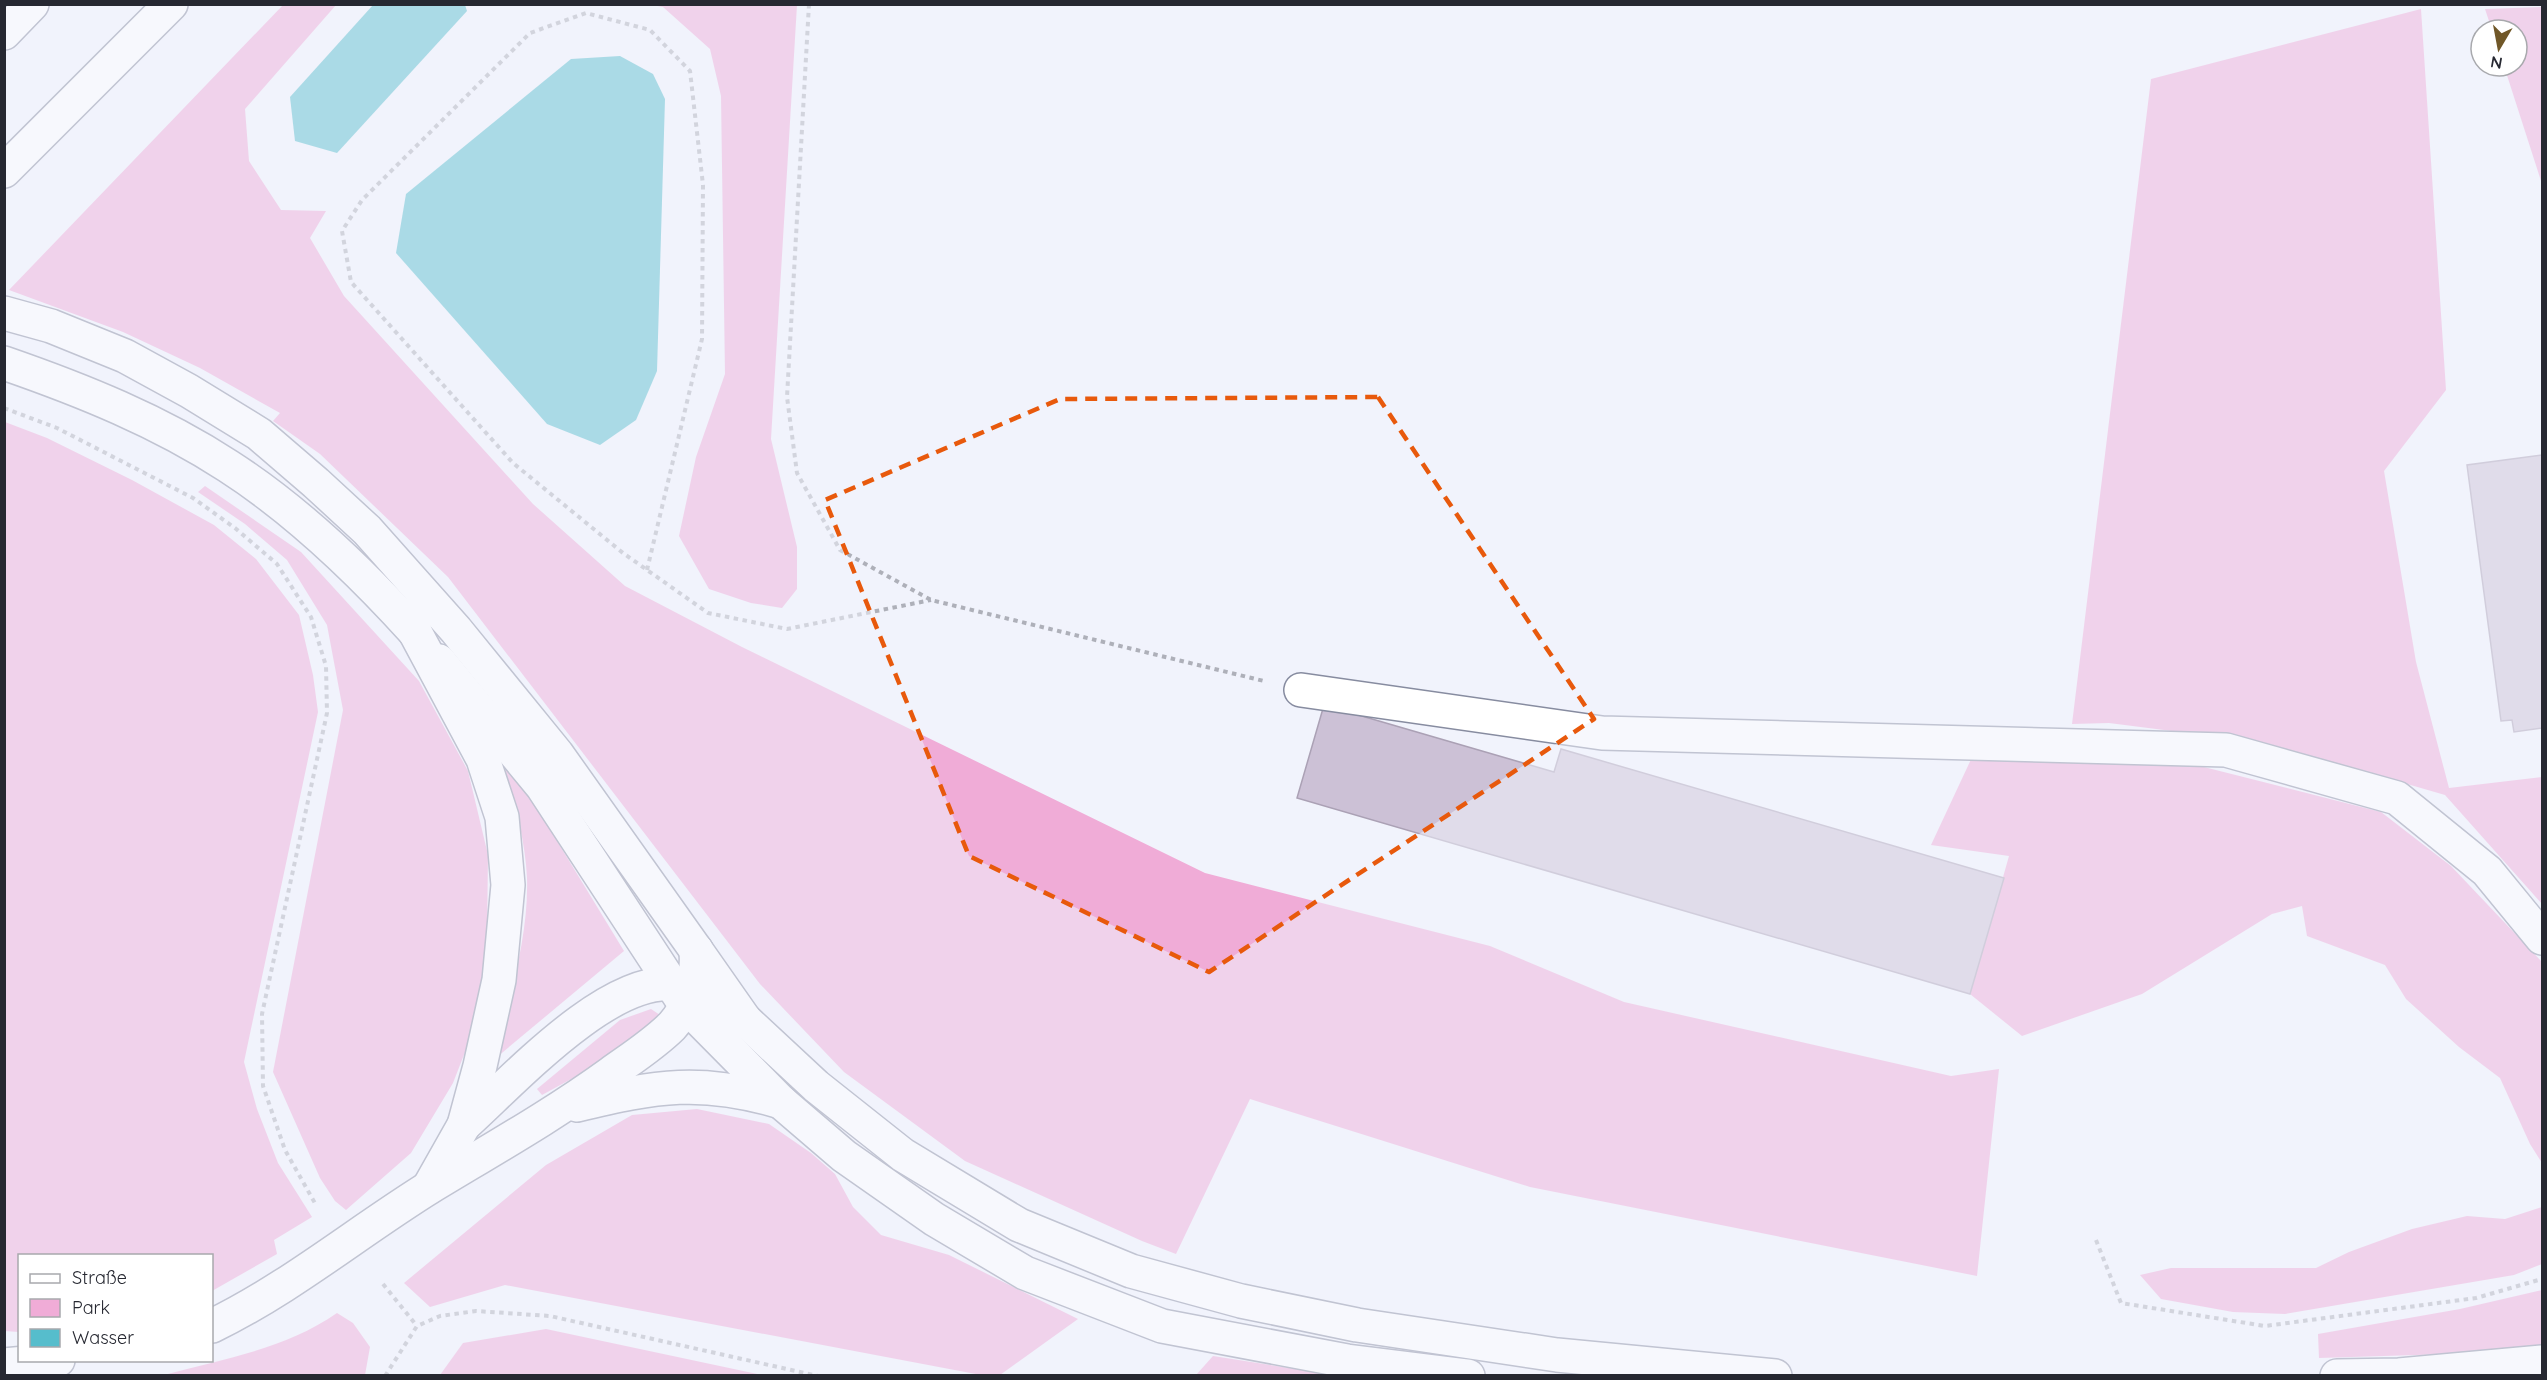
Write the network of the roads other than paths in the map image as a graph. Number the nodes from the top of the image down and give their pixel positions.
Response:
1 (32, 4) edge
2 (171, 4) edge
3 (4, 33) edge
4 (4, 171) edge
5 (4, 313) edge
6 (4, 363) edge
7 (415, 632) junction
8 (1301, 690) road end
9 (2542, 938) edge
10 (696, 950) junction
11 (684, 993) junction
12 (746, 1020) junction
13 (781, 1102) junction
14 (561, 1109) junction
15 (464, 1125) junction
16 (428, 1188) junction
17 (213, 1326) edge
18 (36, 1362) edge
19 (2542, 1362) edge
20 (4, 1365) edge
21 (1468, 1376) edge
22 (1775, 1376) edge
23 (2337, 1376) edge

1 - 3 main road
2 - 4 main road
5 - 10 main road
6 - 7 main road
7 - 11 main road
7 - 15 main road
8 - 9 main road
10 - 11 main road
10 - 12 main road
11 - 12 main road
11 - 13 main road
11 - 14 main road
11 - 15 main road
12 - 22 main road
13 - 14 main road
13 - 21 main road
14 - 16 main road
15 - 16 main road
16 - 17 main road
18 - 20 main road
19 - 23 main road

